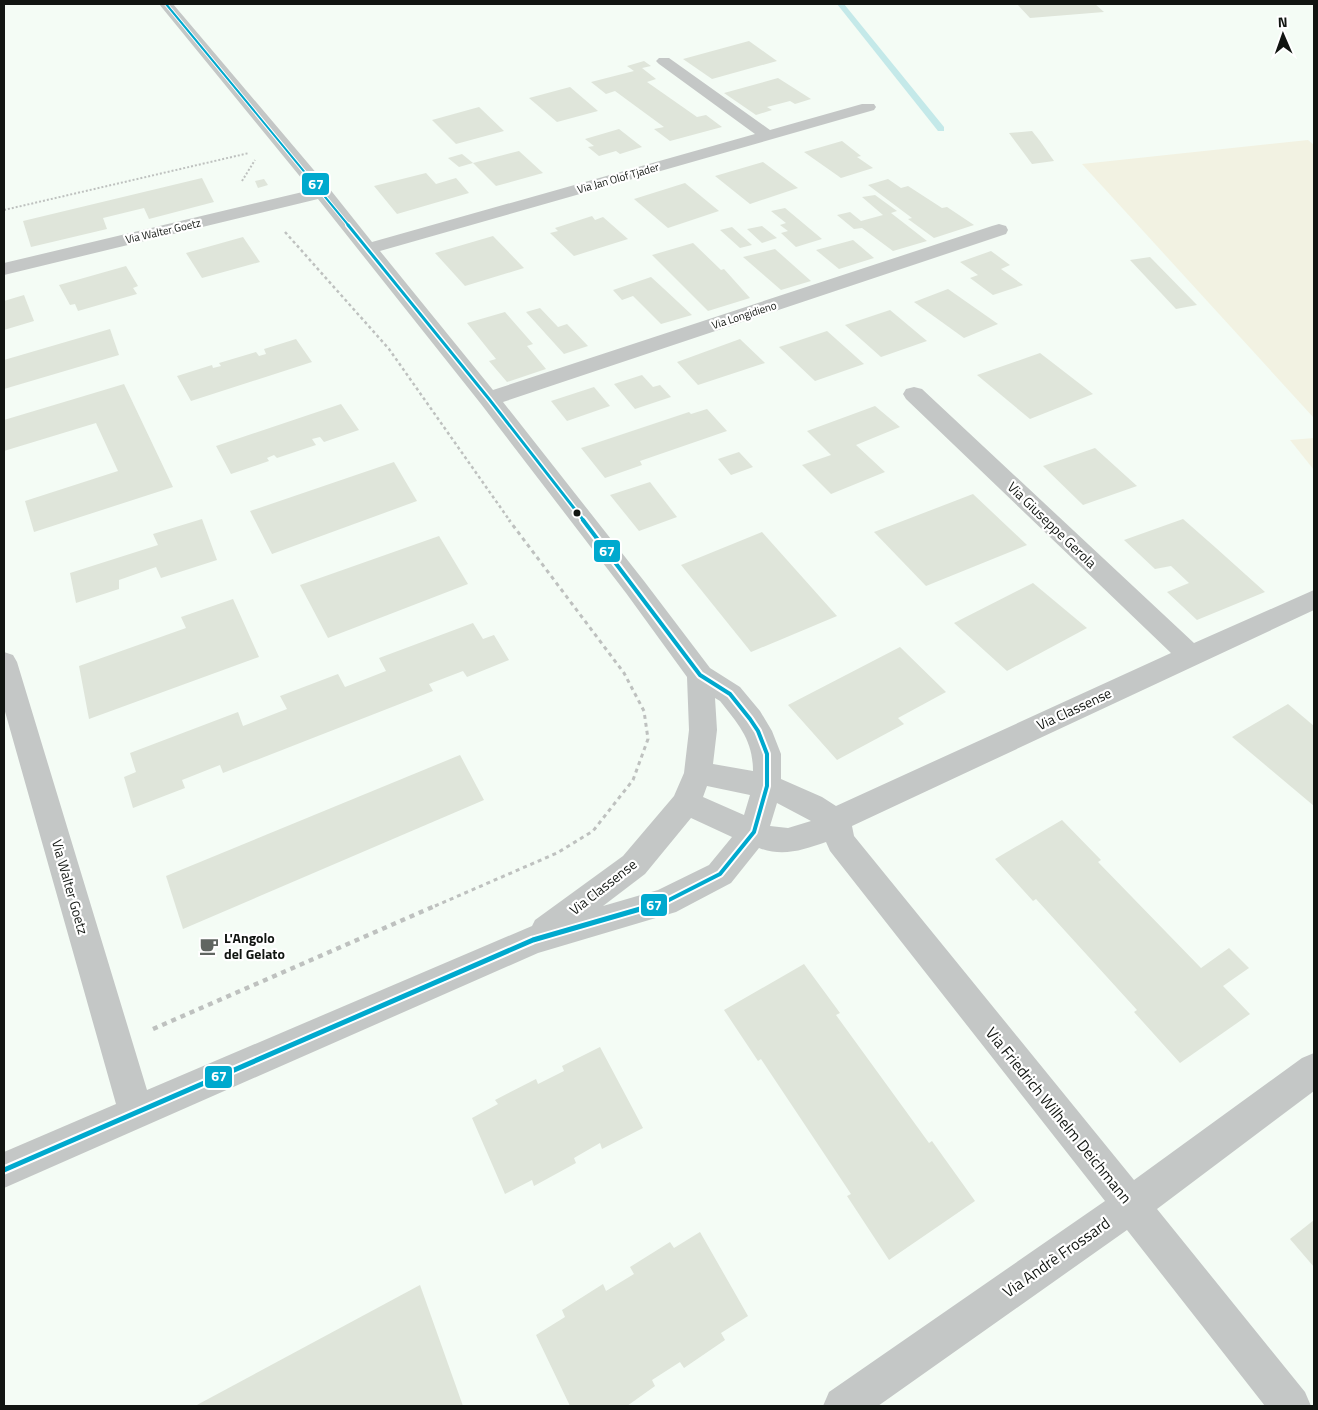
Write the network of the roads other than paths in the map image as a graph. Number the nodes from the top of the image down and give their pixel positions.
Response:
1 (166, 4) edge
2 (664, 61) dead end
3 (868, 107) dead end
4 (767, 135) junction
5 (323, 192) junction
6 (999, 230) dead end
7 (368, 249) junction
8 (4, 269) edge
9 (914, 394) dead end
10 (489, 400) junction
11 (1314, 599) edge
12 (1190, 656) junction
13 (4, 662) edge
14 (700, 675) junction
15 (698, 774) junction
16 (767, 786) junction
17 (686, 803) junction
18 (835, 820) junction
19 (754, 832) junction
20 (533, 940) junction
21 (1314, 1070) edge
22 (136, 1112) junction
23 (4, 1170) edge
24 (1131, 1205) junction
25 (843, 1406) edge
26 (1291, 1406) edge

1 - 5 street
2 - 4 street
3 - 4 street, Via Jan Olof Tjader
4 - 7 street, Via Jan Olof Tjader
5 - 7 street
5 - 8 street, Via Walter Goetz
6 - 10 street, Via Longidieno
7 - 10 street
9 - 12 street, Via Giuseppe Gerola
10 - 14 street
11 - 12 street, Via Classense
12 - 18 street, Via Classense
13 - 22 street, Via Walter Goetz
14 - 15 street, Via Classense
14 - 16 street, Via Classense
15 - 16 street
15 - 17 street, Via Classense
16 - 18 street
16 - 19 street, Via Classense
17 - 19 street, Via Classense
17 - 20 street, Via Classense
18 - 19 street, Via Classense
18 - 24 street, Via Friedrich Wilhelm Deichmann
19 - 20 street, Via Classense
20 - 22 street, Via Classense
21 - 24 street, Via Andrè Frossard
22 - 23 street, Via Classense
24 - 25 street, Via Andrè Frossard
24 - 26 street, Via Friedrich Wilhelm Deichmann

